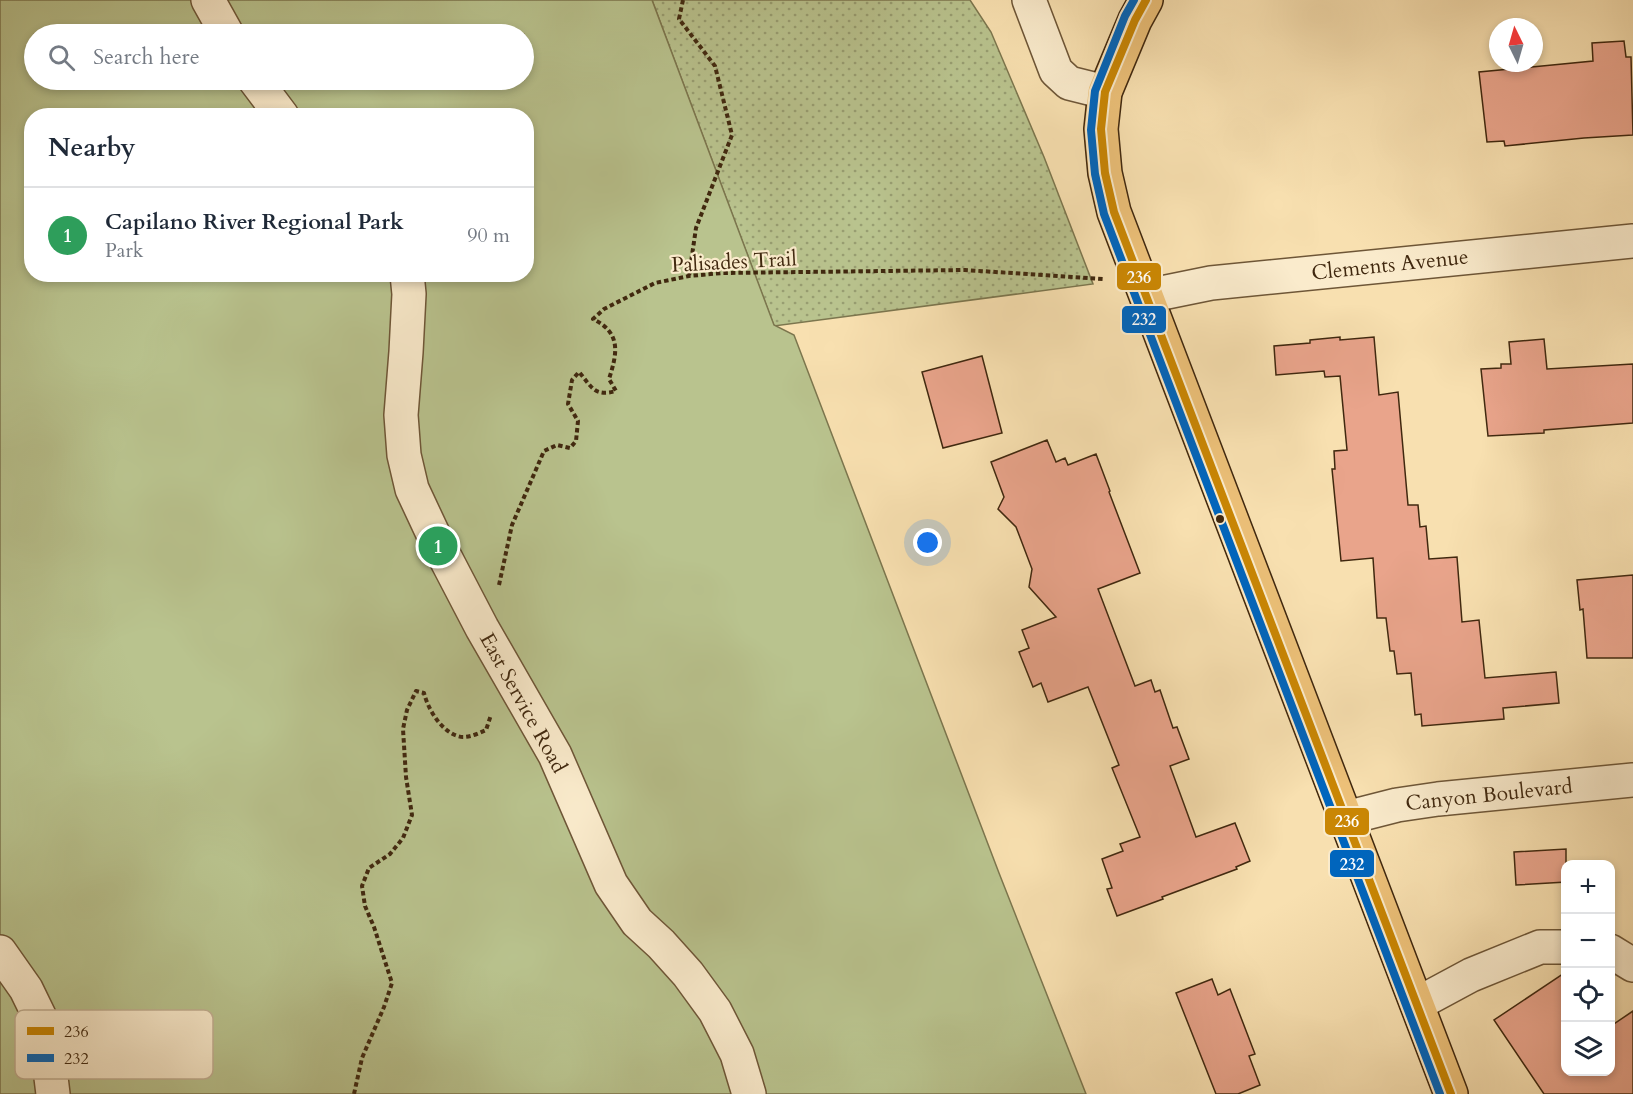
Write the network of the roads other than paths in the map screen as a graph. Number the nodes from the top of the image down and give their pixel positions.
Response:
1 (208, 0) edge
2 (1029, 0) edge
3 (1146, 0) edge
4 (221, 24) edge
5 (262, 90) edge
6 (1105, 92) junction
7 (276, 108) edge
8 (1633, 241) edge
9 (408, 282) edge
10 (1147, 296) junction
11 (1633, 780) edge
12 (1346, 818) junction
13 (1561, 947) edge
14 (0, 952) edge
15 (1615, 954) edge
16 (1633, 965) edge
17 (1417, 1004) junction
18 (36, 1010) edge
19 (51, 1079) edge
20 (53, 1094) edge
21 (749, 1094) edge
22 (1451, 1094) edge

1 - 4 street
2 - 6 street
3 - 6 main road
5 - 7 street
6 - 10 main road
8 - 10 street, Clements Avenue
9 - 21 street, East Service Road
10 - 12 main road
11 - 12 street, Canyon Boulevard
12 - 17 main road
13 - 17 street
14 - 18 street
15 - 16 street
17 - 22 main road
19 - 20 street

